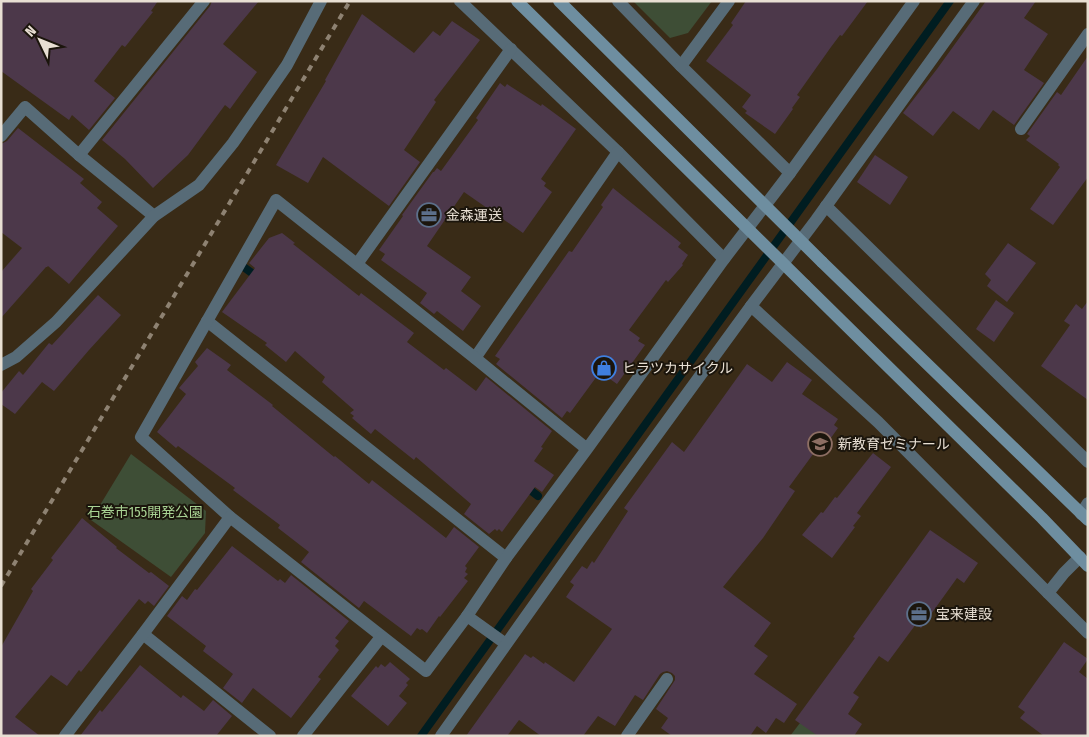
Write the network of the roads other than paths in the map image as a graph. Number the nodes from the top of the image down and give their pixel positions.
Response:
1 (204, 1) edge
2 (321, 1) edge
3 (460, 1) edge
4 (516, 1) edge
5 (559, 1) edge
6 (618, 1) edge
7 (729, 1) edge
8 (914, 1) edge
9 (974, 1) edge
10 (1088, 34) edge
11 (511, 49) junction
12 (682, 66) junction
13 (1021, 129) dead end
14 (1, 136) edge
15 (618, 152) junction
16 (79, 154) junction
17 (790, 173) junction
18 (826, 206) junction
19 (154, 216) junction
20 (724, 259) junction
21 (357, 264) junction
22 (751, 306) junction
23 (207, 321) junction
24 (475, 358) junction
25 (1, 364) edge
26 (587, 449) junction
27 (1088, 462) edge
28 (1085, 512) edge
29 (230, 517) junction
30 (506, 558) junction
31 (1084, 561) edge
32 (1048, 593) junction
33 (467, 616) junction
34 (1088, 633) edge
35 (143, 634) junction
36 (381, 637) junction
37 (505, 644) junction
38 (667, 679) dead end
39 (65, 736) edge
40 (270, 736) edge
41 (303, 736) edge
42 (441, 736) edge
43 (627, 736) edge

1 - 16 street
2 - 19 street
3 - 11 street
4 - 31 street, bridge
5 - 28 street, bridge
6 - 12 street
7 - 12 street
8 - 17 street
9 - 18 street
10 - 13 street
11 - 15 street
11 - 21 street
12 - 17 street
14 - 16 street
15 - 20 street
15 - 24 street
16 - 19 street
17 - 20 street
18 - 22 street
18 - 27 street
19 - 25 street
20 - 26 street
21 - 23 street
21 - 24 street
22 - 32 street
22 - 37 street
23 - 29 street
23 - 30 street
24 - 26 street
26 - 30 street
29 - 35 street
29 - 36 street
30 - 33 street
31 - 32 street
32 - 34 street
33 - 36 street
33 - 37 street
35 - 39 street
35 - 40 street
36 - 41 street
37 - 42 street
38 - 43 street

